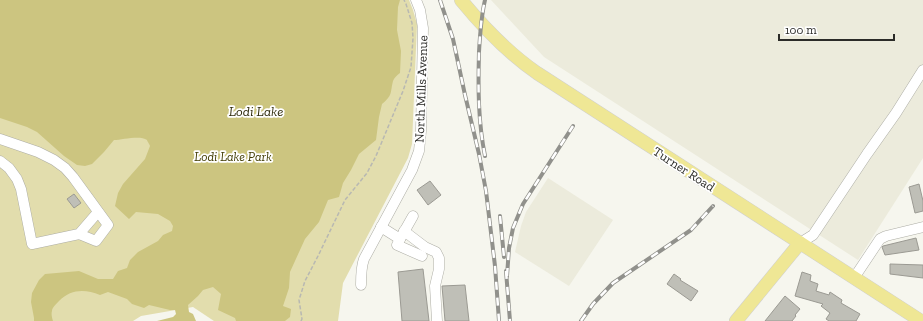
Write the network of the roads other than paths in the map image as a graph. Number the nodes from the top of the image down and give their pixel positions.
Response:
1 (416, 0) edge
2 (461, 0) edge
3 (923, 70) edge
4 (0, 139) edge
5 (0, 161) edge
6 (98, 212) junction
7 (412, 216) dead end
8 (381, 227) junction
9 (923, 227) edge
10 (79, 234) junction
11 (402, 235) junction
12 (800, 243) junction
13 (422, 256) dead end
14 (854, 278) junction
15 (361, 285) dead end
16 (437, 321) edge
17 (736, 321) edge
18 (921, 321) edge

1 - 8 street, North Mills Avenue
2 - 12 main road, Turner Road
3 - 12 street
4 - 6 street
5 - 10 street
6 - 10 street
6 - 10 street
7 - 11 street
8 - 11 street
8 - 15 street, North Mills Avenue
9 - 14 street
11 - 13 street
11 - 16 street
12 - 14 main road, Turner Road
12 - 17 main road
14 - 18 main road, Turner Road

